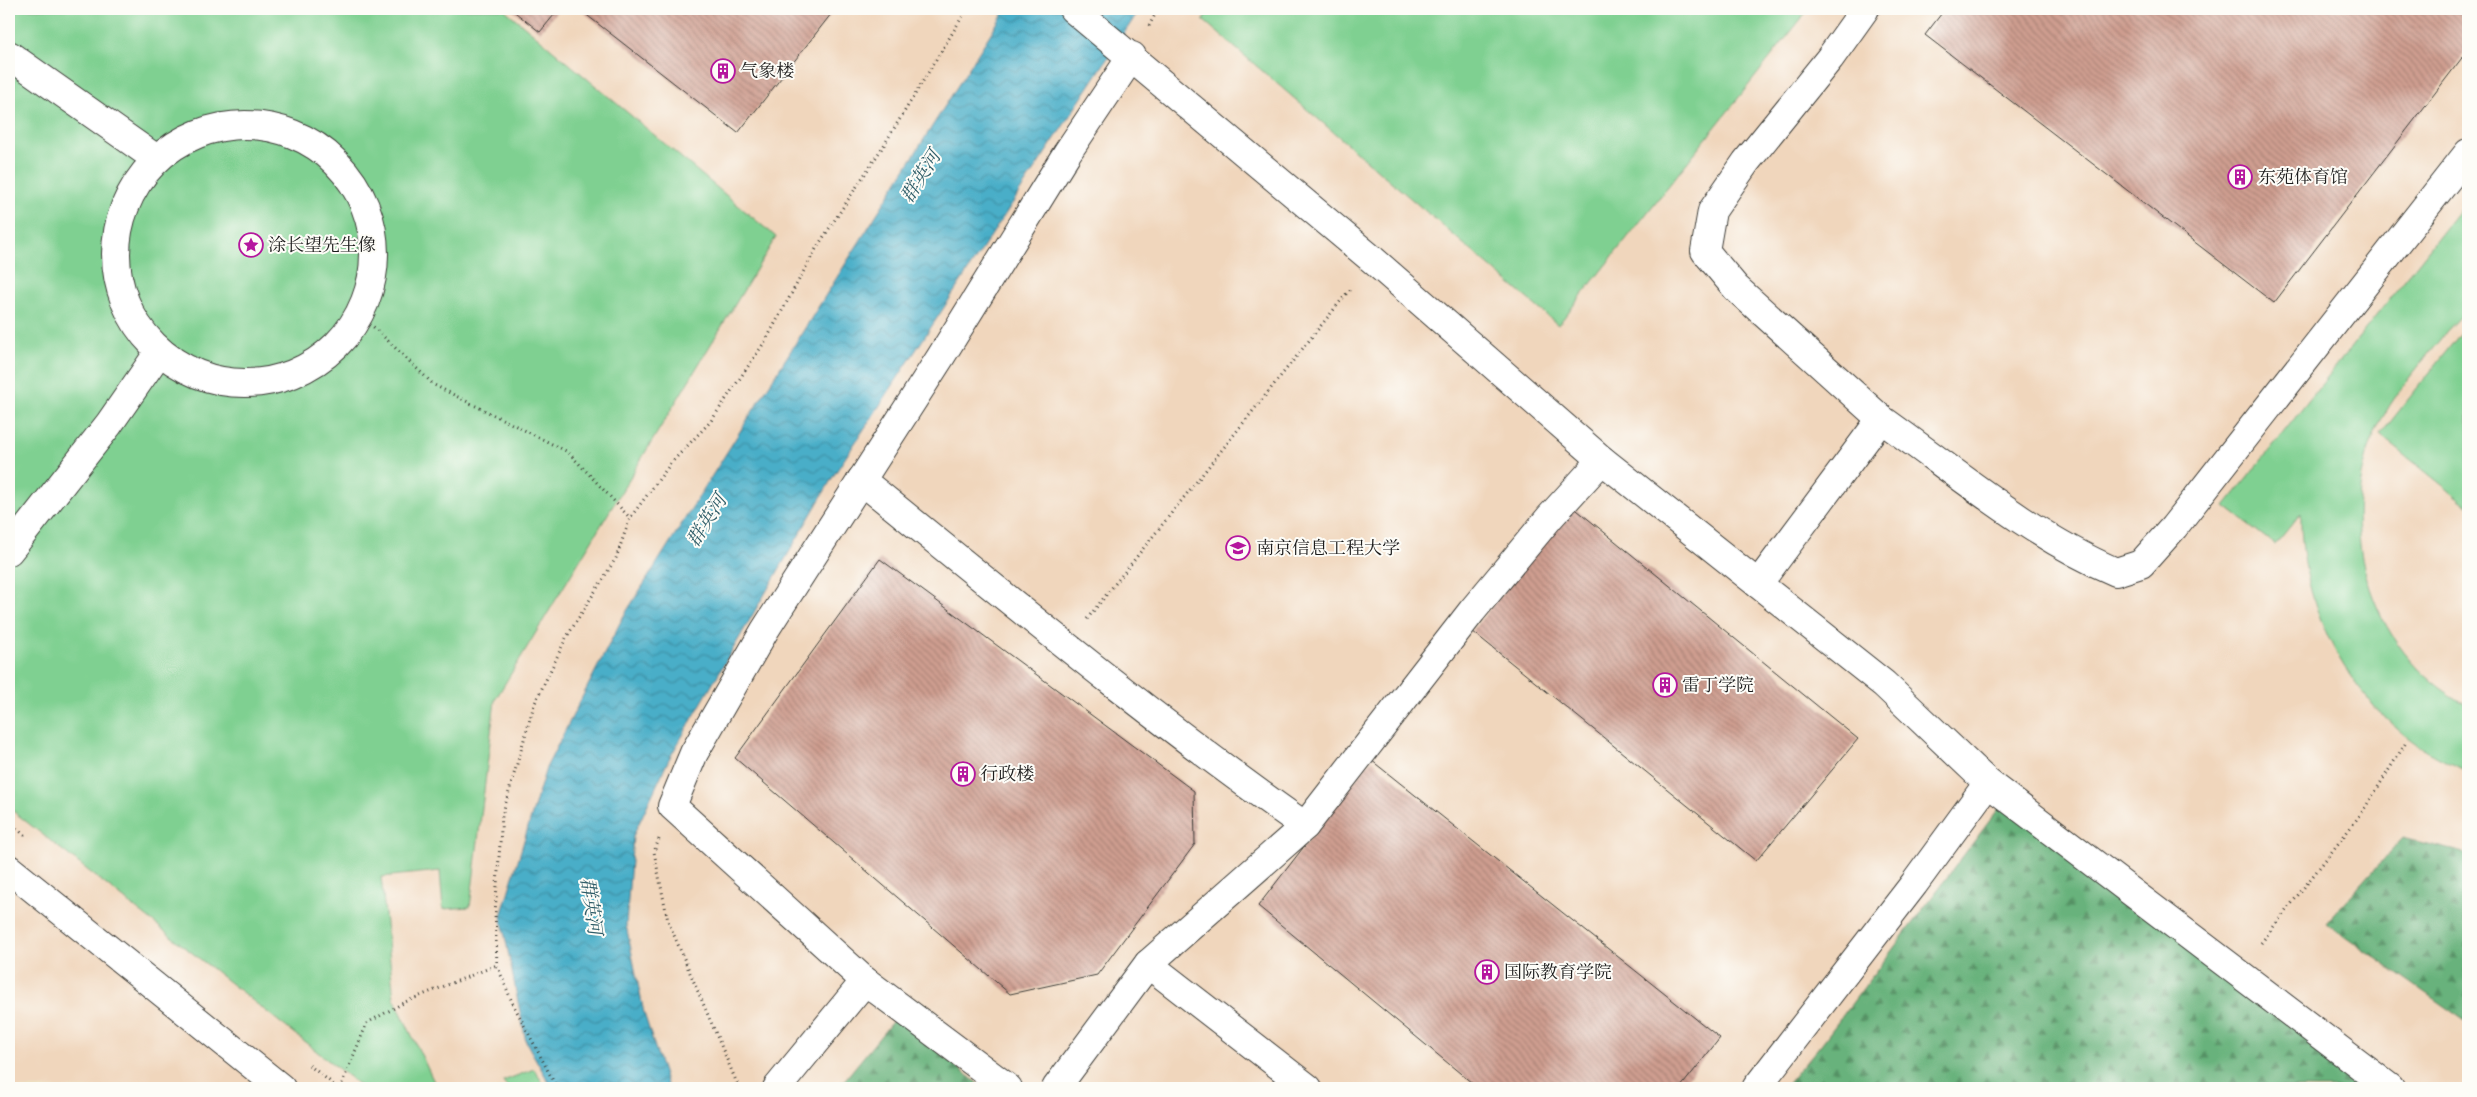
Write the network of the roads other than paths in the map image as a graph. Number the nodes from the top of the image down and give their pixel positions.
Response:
1 (1073, 9) edge
2 (1865, 9) edge
3 (9, 55) edge
4 (1132, 56) junction
5 (2468, 153) edge
6 (155, 158) junction
7 (159, 352) junction
8 (1881, 418) junction
9 (1602, 460) junction
10 (861, 480) junction
11 (9, 551) edge
12 (1758, 584) junction
13 (1988, 783) junction
14 (1305, 826) junction
15 (9, 869) edge
16 (1148, 964) junction
17 (865, 981) junction
18 (281, 1088) edge
19 (777, 1088) edge
20 (1008, 1088) edge
21 (1056, 1088) edge
22 (1308, 1088) edge
23 (1756, 1088) edge
24 (2390, 1088) edge

1 - 4 lane
2 - 8 lane
3 - 6 lane
4 - 9 lane
4 - 10 lane
5 - 8 lane
6 - 7 lane
6 - 7 lane
7 - 11 lane
8 - 12 lane
9 - 12 lane
9 - 14 lane
10 - 14 lane
10 - 17 lane
12 - 13 lane
13 - 23 lane
13 - 24 lane
14 - 16 lane
15 - 18 lane
16 - 21 lane
16 - 22 lane
17 - 19 lane
17 - 20 lane

